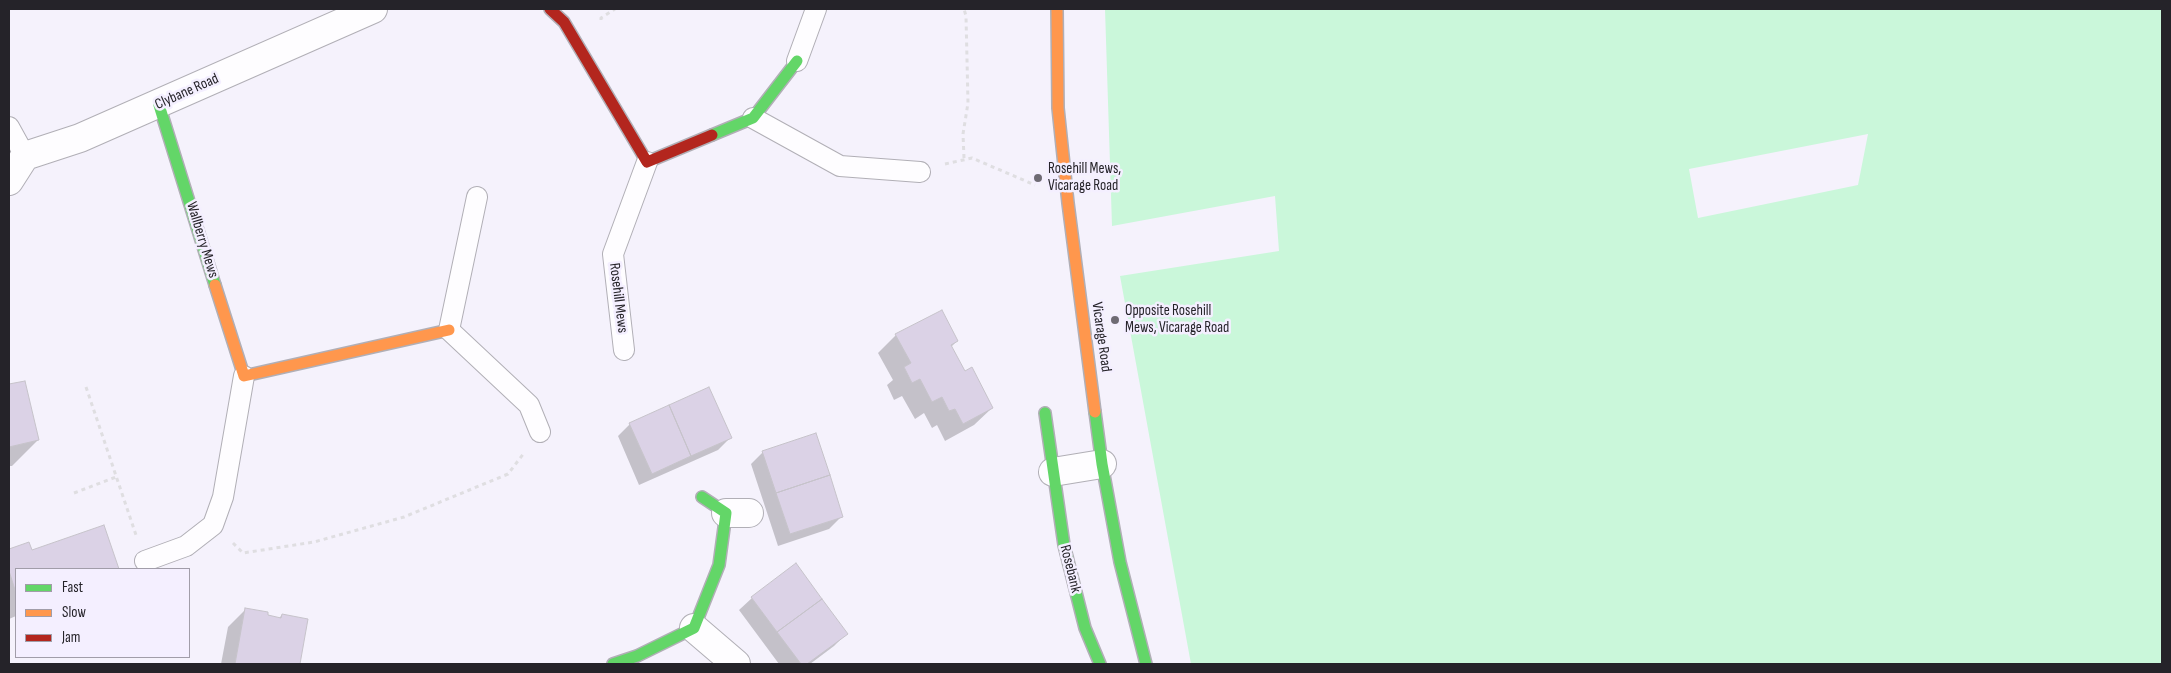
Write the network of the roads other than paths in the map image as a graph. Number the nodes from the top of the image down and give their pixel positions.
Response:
1 (373, 9) edge
2 (550, 9) edge
3 (816, 9) edge
4 (1057, 9) edge
5 (796, 61) joint
6 (159, 105) junction
7 (753, 118) junction
8 (9, 127) edge
9 (25, 156) junction
10 (648, 162) junction
11 (920, 172) road end
12 (9, 181) edge
13 (477, 197) dead end
14 (449, 330) junction
15 (624, 350) dead end
16 (244, 376) junction
17 (1045, 414) dead end
18 (540, 432) road end
19 (1102, 464) junction
20 (1052, 472) junction
21 (702, 497) dead end
22 (145, 562) road end
23 (694, 628) junction
24 (613, 664) edge
25 (736, 664) edge
26 (1100, 664) edge
27 (1146, 664) edge

1 - 6 street, Clybane Road
2 - 10 main road
3 - 5 lane
4 - 19 main road, Vicarage Road
5 - 7 main road
6 - 9 street, Clybane Road
6 - 16 main road, Wallberry Mews
7 - 10 main road
7 - 11 lane
8 - 9 lane
9 - 12 street
10 - 15 lane, Rosehill Mews
13 - 14 lane
14 - 16 main road
14 - 18 lane
16 - 22 lane, Wallberry Mews
17 - 20 main road, Rosebank
19 - 20 street
19 - 27 main road, Vicarage Road
20 - 26 main road, Rosebank
21 - 23 main road
23 - 24 main road
23 - 25 street

